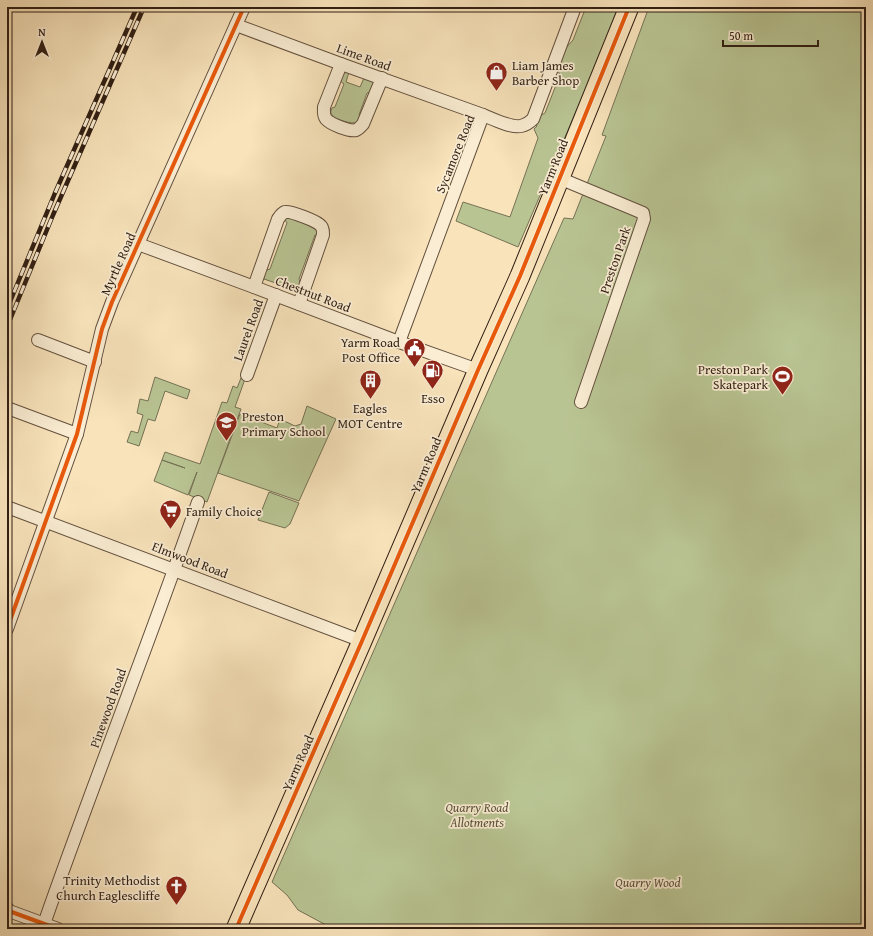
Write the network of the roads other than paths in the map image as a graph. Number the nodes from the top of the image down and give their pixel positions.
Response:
1 (244, 7) edge
2 (575, 7) edge
3 (629, 7) edge
4 (236, 25) junction
5 (341, 64) junction
6 (382, 78) junction
7 (483, 115) junction
8 (559, 178) junction
9 (138, 244) junction
10 (254, 287) junction
11 (276, 295) junction
12 (299, 304) junction
13 (38, 340) dead end
14 (399, 342) junction
15 (94, 362) junction
16 (478, 370) junction
17 (247, 375) dead end
18 (581, 402) dead end
19 (10, 409) dead end
20 (77, 434) junction
21 (198, 502) dead end
22 (7, 507) edge
23 (46, 521) junction
24 (175, 570) junction
25 (7, 629) edge
26 (362, 641) junction
27 (7, 908) edge
28 (44, 924) junction
29 (58, 929) edge
30 (236, 929) edge

1 - 4 street, Myrtle Road
2 - 7 street, Sycamore Road
3 - 8 main road, Yarm Road
4 - 5 street, Lime Road
4 - 9 street, Myrtle Road
5 - 6 street, Lime Road
5 - 6 street
6 - 7 street, Lime Road
7 - 14 street, Sycamore Road
8 - 16 main road, Yarm Road
8 - 18 street, Preston Park
9 - 10 street, Chestnut Road
9 - 15 street, Myrtle Road
10 - 11 street, Chestnut Road
10 - 12 street
11 - 12 street, Chestnut Road
11 - 17 street, Laurel Road
12 - 14 street, Chestnut Road
13 - 15 street
14 - 16 street, Chestnut Road
15 - 20 street, Myrtle Road
16 - 26 main road, Yarm Road
19 - 20 street
20 - 23 street, Myrtle Road
21 - 24 street, Pinewood Road
22 - 23 street, Elmwood Road
23 - 24 street, Elmwood Road
23 - 25 street, Myrtle Road
24 - 26 street, Elmwood Road
24 - 28 street, Pinewood Road
26 - 30 main road, Yarm Road
27 - 28 street
28 - 29 street

